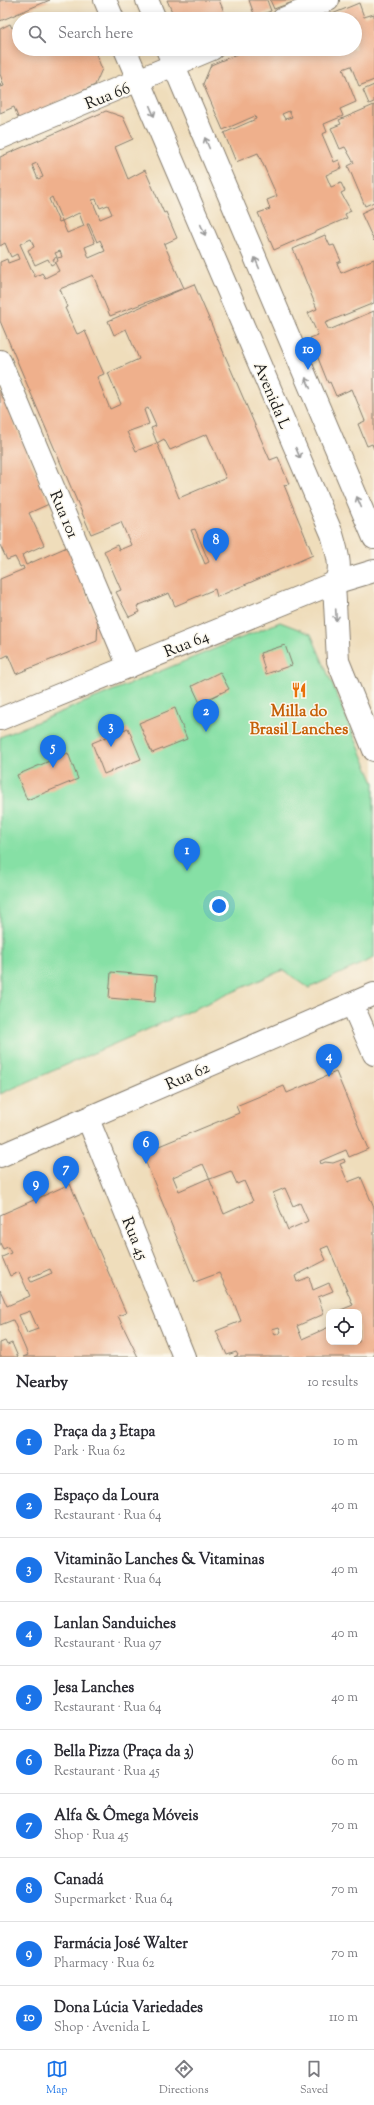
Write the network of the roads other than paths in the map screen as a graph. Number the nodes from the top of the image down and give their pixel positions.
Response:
1 (105, 0) edge
2 (147, 0) edge
3 (328, 0) edge
4 (110, 12) edge
5 (152, 12) edge
6 (300, 12) edge
7 (129, 56) edge
8 (170, 57) edge
9 (139, 81) junction
10 (0, 138) edge
11 (0, 361) edge
12 (374, 538) edge
13 (374, 571) edge
14 (334, 583) junction
15 (129, 667) junction
16 (0, 719) edge
17 (374, 750) edge
18 (374, 994) edge
19 (352, 1004) junction
20 (374, 1054) edge
21 (88, 1119) junction
22 (0, 1156) edge
23 (184, 1357) edge

1 - 4 street
2 - 5 street
3 - 6 street
7 - 9 street, Avenida L
8 - 9 street, Rua 66
12 -> 8 street
9 - 10 street, Rua 66
9 -> 14 street, Avenida L
11 - 15 street, Rua 101
13 - 14 street, Rua 64
14 - 15 street, Rua 64
14 -> 17 street, Avenida L
15 - 16 street, Rua 64
18 - 19 street, Rua 62
19 - 20 street
19 - 21 street, Rua 62
21 - 22 street, Rua 62
21 - 23 street, Rua 45

